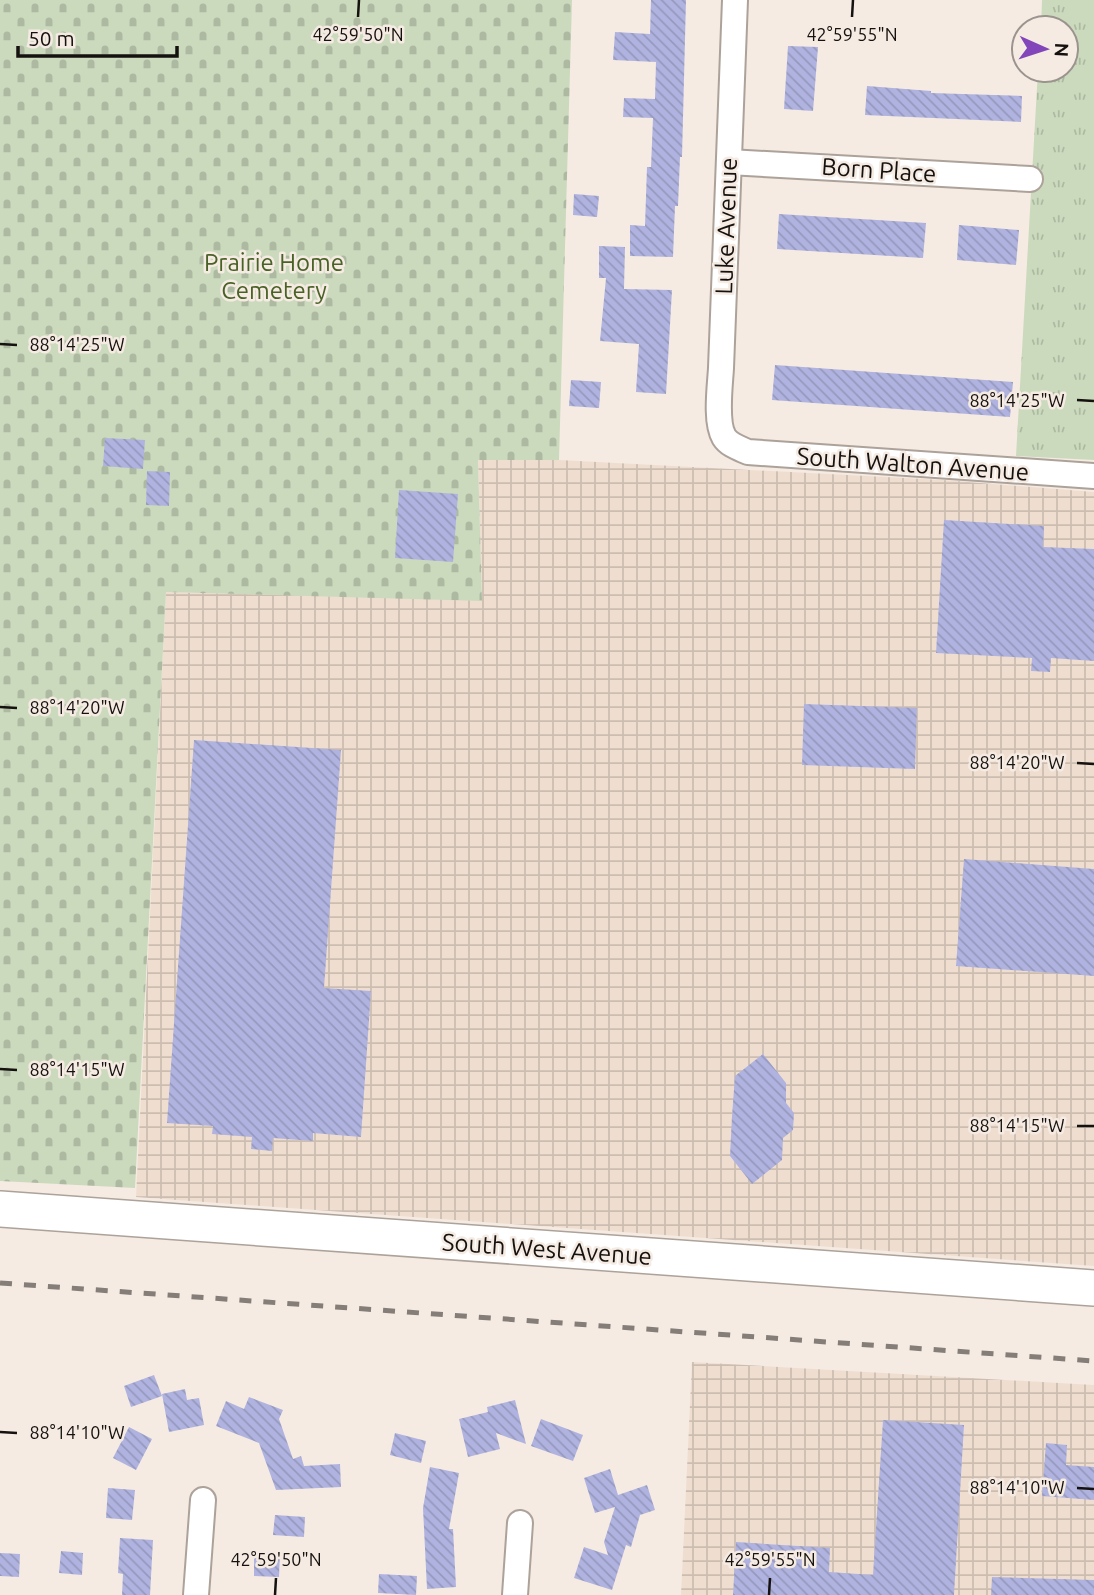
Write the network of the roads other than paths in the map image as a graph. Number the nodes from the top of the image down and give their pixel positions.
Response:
1 (735, 0) edge
2 (729, 162) junction
3 (1030, 179) dead end
4 (734, 446) joint
5 (1094, 476) edge
6 (0, 1209) edge
7 (1094, 1288) edge
8 (203, 1500) dead end
9 (520, 1523) dead end
10 (196, 1595) edge
11 (514, 1595) edge

1 - 2 street, Luke Avenue
2 - 3 street, Born Place
2 - 4 street, Luke Avenue
4 - 5 street, South Walton Avenue
6 - 7 street, South West Avenue
8 - 10 street
9 - 11 street

